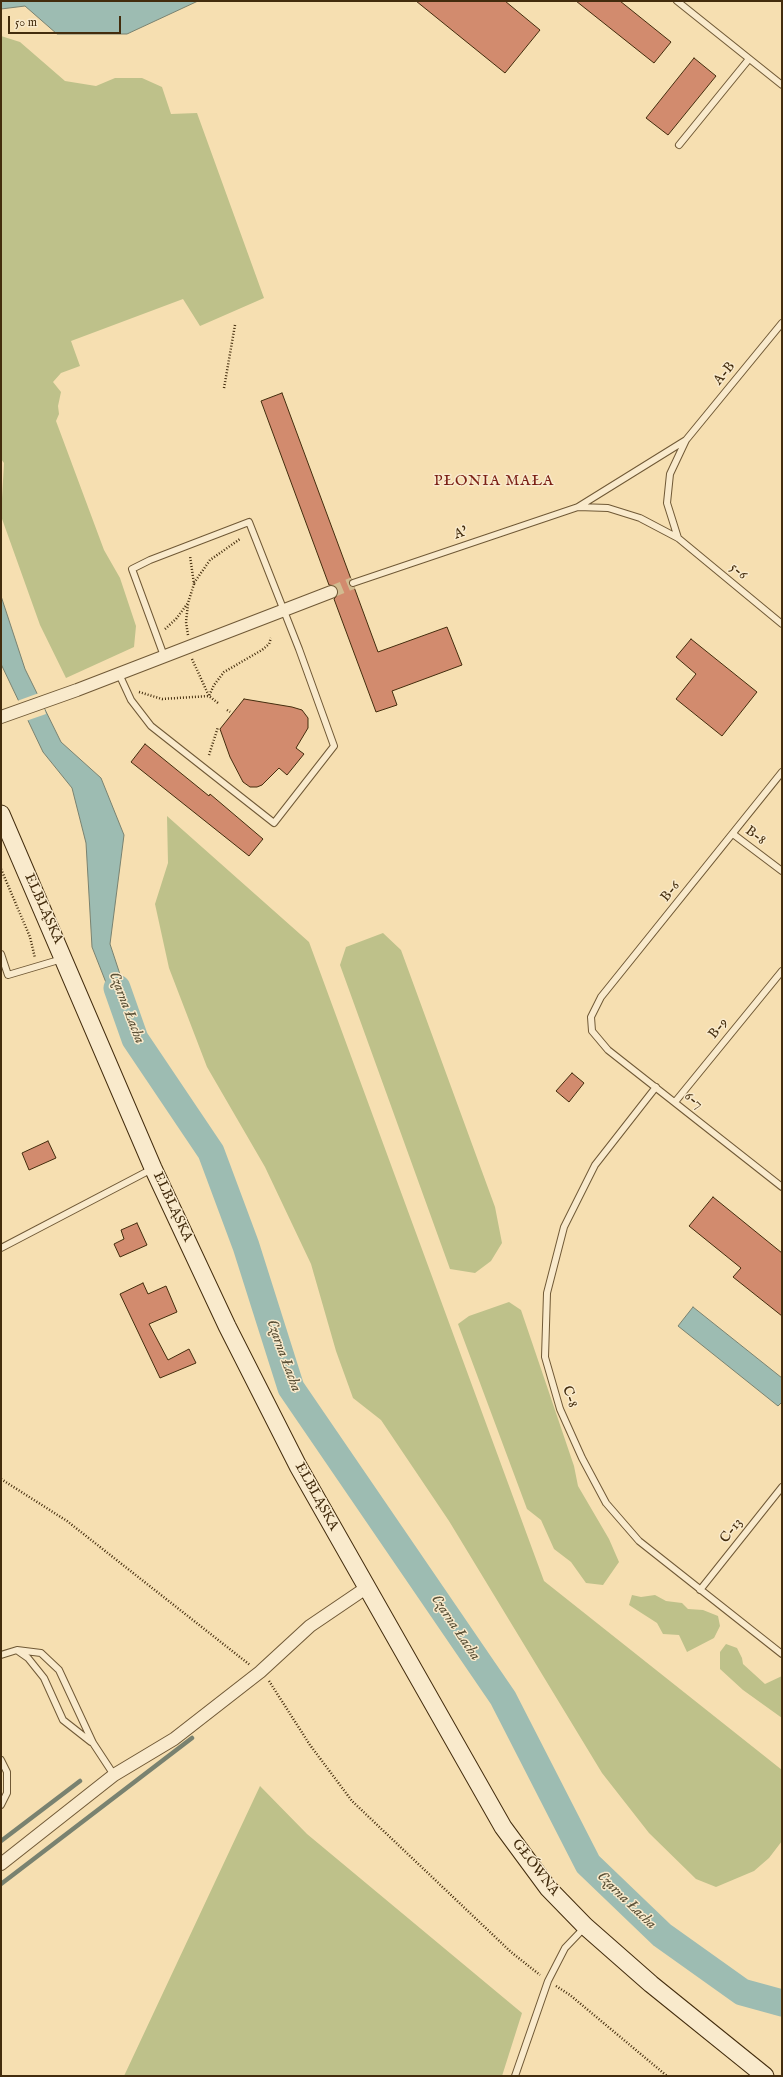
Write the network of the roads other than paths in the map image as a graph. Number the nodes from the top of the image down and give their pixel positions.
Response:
1 (678, 2) edge
2 (749, 58) junction
3 (782, 85) edge
4 (679, 145) dead end
5 (782, 323) edge
6 (686, 440) junction
7 (578, 506) junction
8 (678, 538) junction
9 (353, 583) tunnel mouth
10 (331, 592) tunnel mouth
11 (284, 610) junction
12 (782, 624) edge
13 (164, 656) junction
14 (119, 674) junction
15 (1, 717) edge
16 (782, 772) edge
17 (1, 814) edge
18 (733, 834) junction
19 (782, 871) edge
20 (1, 954) edge
21 (64, 958) junction
22 (782, 971) edge
23 (592, 1032) joint
24 (656, 1087) junction
25 (675, 1102) junction
26 (154, 1168) junction
27 (782, 1187) edge
28 (1, 1248) edge
29 (782, 1487) edge
30 (700, 1590) junction
31 (370, 1595) junction
32 (17, 1650) junction
33 (782, 1654) edge
34 (1, 1655) edge
35 (93, 1743) junction
36 (1, 1760) edge
37 (114, 1775) junction
38 (1, 1805) edge
39 (1, 1864) edge
40 (585, 1926) junction
41 (515, 2076) edge
42 (765, 2076) edge

1 - 2 lane
2 - 3 lane
2 - 4 lane
5 - 6 lane, A-B
6 - 7 lane, A'
6 - 8 lane
7 - 8 lane, A'
7 - 9 lane, A'
8 - 12 lane, 5-6
10 - 11 street
11 - 13 street
11 - 13 lane
11 - 14 lane
13 - 14 street
14 - 15 street
16 - 18 lane, B-6
17 - 21 main road, ELBLĄSKA
18 - 19 lane, B-8
18 - 23 lane, B-6
20 - 21 lane
21 - 26 main road, ELBLĄSKA
22 - 25 lane, B-9
23 - 24 lane, 6-7
24 - 25 lane, 6-7
24 - 30 lane, C-8
25 - 27 lane, 6-7
26 - 28 lane
26 - 31 main road, ELBLĄSKA
29 - 30 lane, C-13
30 - 33 lane, C-8
31 - 37 street
31 - 40 main road, GŁÓWNA
32 - 34 lane
32 - 35 lane
32 - 35 lane
35 - 37 lane
36 - 38 lane
37 - 39 street
40 - 41 lane
40 - 42 main road, GŁÓWNA

